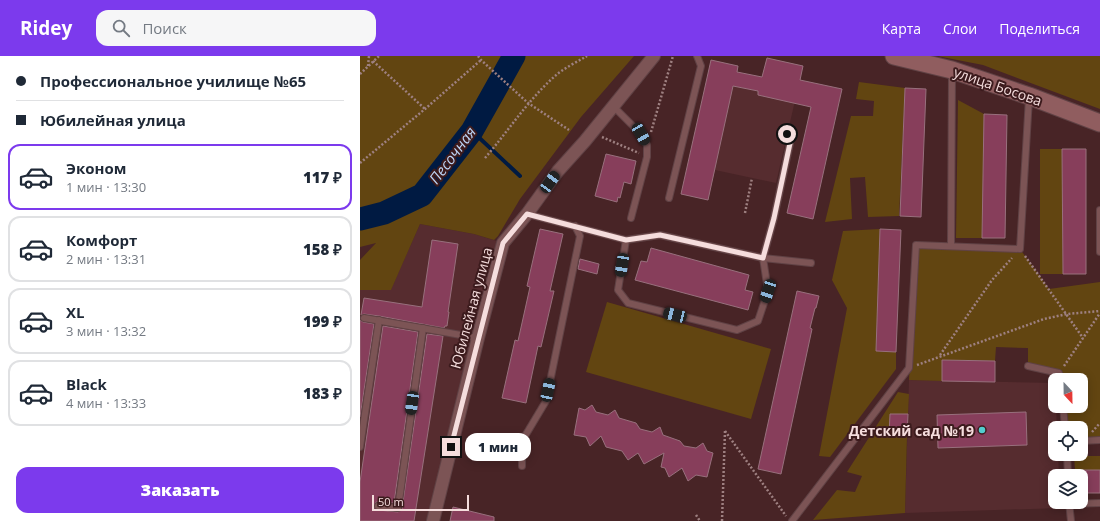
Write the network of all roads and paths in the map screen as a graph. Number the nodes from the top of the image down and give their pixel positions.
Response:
1 (369, 56) edge
2 (379, 56) edge
3 (478, 56) edge
4 (587, 56) edge
5 (654, 56) edge
6 (673, 56) edge
7 (697, 56) edge
8 (894, 56) edge
9 (481, 60) junction
10 (373, 62) junction
11 (368, 66) junction
12 (952, 70) junction
13 (360, 74) edge
14 (1029, 96) junction
15 (528, 103) junction
16 (613, 106) junction
17 (425, 109) junction
18 (1100, 123) edge
19 (569, 130) dead end
20 (787, 134) dead end
21 (599, 136) dead end
22 (647, 145) junction
23 (647, 157) junction
24 (485, 158) dead end
25 (360, 163) edge
26 (752, 178) dead end
27 (669, 198) dead end
28 (1100, 210) edge
29 (745, 213) dead end
30 (527, 214) junction
31 (631, 218) dead end
32 (576, 226) junction
33 (626, 240) junction
34 (951, 246) junction
35 (1020, 249) junction
36 (1100, 252) edge
37 (763, 258) junction
38 (811, 263) dead end
39 (1100, 312) edge
40 (1067, 314) junction
41 (364, 318) dead end
42 (379, 320) junction
43 (423, 328) junction
44 (478, 338) junction
45 (1083, 338) junction
46 (940, 355) junction
47 (1028, 366) dead end
48 (909, 368) junction
49 (1059, 373) joint
50 (1100, 440) edge
51 (1088, 441) edge
52 (360, 447) edge
53 (522, 466) dead end
54 (1088, 503) edge
55 (1100, 503) edge
56 (378, 506) dead end
57 (1070, 509) edge
58 (696, 515) dead end
59 (433, 521) edge
60 (700, 521) edge
61 (722, 521) edge
62 (791, 521) edge
63 (1071, 521) edge

1 - 11 path
2 - 10 path
3 - 9 path
4 - 15 path
5 - 16 street, Юбилейная улица
6 - 22 path
7 - 27 lane
8 - 12 street, улица Босова
9 - 15 path
9 - 17 path
10 - 11 path
10 - 17 path
11 - 13 path
12 - 14 street, улица Босова
12 - 34 lane
14 - 18 street, улица Босова
14 - 35 lane
15 - 19 path
15 - 24 path
16 - 22 lane
16 - 30 street, Юбилейная улица
17 - 25 path
20 - 37 lane
21 - 23 path
22 - 23 lane
23 - 31 lane
26 - 29 path
28 - 36 lane
30 - 32 lane
30 - 44 street, Юбилейная улица
32 - 33 lane
32 - 53 lane
33 - 37 lane
33 - 37 lane
34 - 35 lane
34 - 48 lane
35 - 40 path
35 - 46 path
37 - 38 lane
39 - 40 path
39 - 45 path
40 - 45 path
40 - 46 path
41 - 42 lane
42 - 43 lane
42 - 52 lane
43 - 44 lane
43 - 56 lane
44 - 59 street, Юбилейная улица
45 - 49 path
46 - 48 path
47 - 49 lane
48 - 62 lane
50 - 51 lane
54 - 55 lane
57 - 63 lane
58 - 60 path
61 - 62 path

